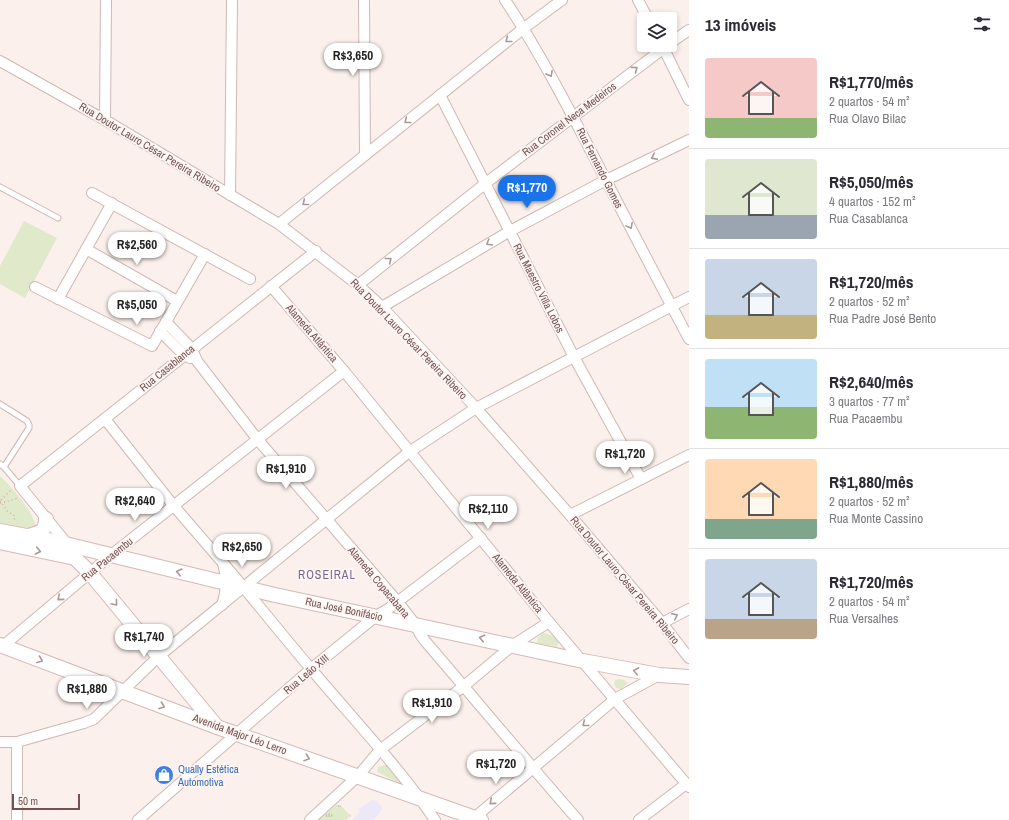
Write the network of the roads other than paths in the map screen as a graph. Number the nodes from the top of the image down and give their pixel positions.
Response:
1 (106, 0) edge
2 (232, 0) edge
3 (364, 0) edge
4 (505, 0) edge
5 (562, 0) edge
6 (638, 0) edge
7 (644, 12) edge
8 (524, 28) junction
9 (689, 30) edge
10 (677, 38) edge
11 (657, 52) edge
12 (669, 52) edge
13 (0, 61) edge
14 (440, 95) junction
15 (689, 100) edge
16 (573, 115) junction
17 (105, 120) junction
18 (689, 140) edge
19 (365, 155) junction
20 (606, 180) junction
21 (486, 183) junction
22 (0, 187) edge
23 (92, 193) dead end
24 (230, 195) junction
25 (112, 203) junction
26 (58, 218) dead end
27 (279, 224) junction
28 (510, 231) junction
29 (86, 249) junction
30 (316, 251) junction
31 (204, 254) junction
32 (250, 279) dead end
33 (358, 285) junction
34 (271, 286) junction
35 (35, 287) dead end
36 (689, 297) edge
37 (58, 299) junction
38 (177, 301) junction
39 (671, 306) junction
40 (382, 307) junction
41 (163, 326) junction
42 (689, 339) edge
43 (188, 352) junction
44 (574, 357) junction
45 (344, 371) junction
46 (0, 404) edge
47 (476, 408) junction
48 (104, 419) junction
49 (258, 440) junction
50 (409, 452) junction
51 (689, 455) edge
52 (2, 466) edge
53 (641, 479) junction
54 (17, 487) junction
55 (174, 505) junction
56 (570, 515) junction
57 (46, 519) junction
58 (327, 520) junction
59 (7, 529) edge
60 (28, 536) junction
61 (480, 538) junction
62 (0, 542) edge
63 (68, 545) junction
64 (110, 556) junction
65 (223, 563) junction
66 (90, 573) junction
67 (227, 583) junction
68 (244, 587) junction
69 (397, 601) junction
70 (222, 605) junction
71 (689, 610) edge
72 (376, 616) junction
73 (550, 622) junction
74 (662, 623) junction
75 (415, 624) junction
76 (513, 645) junction
77 (2, 646) edge
78 (159, 656) junction
79 (689, 658) edge
80 (583, 661) junction
81 (311, 669) junction
82 (659, 675) junction
83 (689, 677) edge
84 (464, 686) junction
85 (122, 691) junction
86 (615, 699) junction
87 (217, 727) junction
88 (236, 733) junction
89 (0, 742) edge
90 (17, 742) junction
91 (380, 750) junction
92 (532, 768) junction
93 (358, 776) junction
94 (688, 786) edge
95 (421, 800) junction
96 (150, 816) edge
97 (477, 819) edge
98 (17, 820) edge
99 (138, 820) edge
100 (310, 820) edge
101 (435, 820) edge
102 (578, 820) edge
103 (639, 820) edge

1 - 17 street
2 - 24 street
3 - 19 street
4 - 8 street, Rua Fernando Gomes
5 - 8 street
6 - 7 street
8 -> 14 street
8 -> 16 street, Rua Fernando Gomes
9 - 10 street, Rua Coronel Neca Medeiros
16 -> 11 street, Rua Coronel Neca Medeiros
12 - 15 street
13 - 17 street, Rua Doutor Lauro César Pereira Ribeiro
14 -> 19 street
14 - 21 street, Rua Maestro Villa Lobos
16 - 20 street, Rua Fernando Gomes
16 - 21 street, Rua Coronel Neca Medeiros
17 - 24 street, Rua Doutor Lauro César Pereira Ribeiro
18 -> 20 street
19 -> 27 street
20 - 28 street
20 -> 39 street, Rua Fernando Gomes
21 - 28 street, Rua Maestro Villa Lobos
33 -> 21 street, Rua Coronel Neca Medeiros
22 - 26 lane
23 - 25 street
24 - 27 street, Rua Doutor Lauro César Pereira Ribeiro
25 - 29 street
25 - 31 street
27 - 30 street, Rua Doutor Lauro César Pereira Ribeiro
28 -> 40 street
28 - 44 street, Rua Maestro Villa Lobos
29 - 37 street
29 - 38 street
30 - 33 street, Rua Doutor Lauro César Pereira Ribeiro
30 - 34 street, Rua Casablanca
31 - 32 street
31 - 38 street
33 - 40 street, Rua Doutor Lauro César Pereira Ribeiro
34 - 43 street, Rua Casablanca
34 - 45 street, Alameda Atlântica
35 - 37 street
36 - 39 street
37 - 41 street
38 - 41 street
39 - 42 street, Rua Fernando Gomes
39 - 44 street
40 - 47 street, Rua Doutor Lauro César Pereira Ribeiro
41 - 43 street
43 - 48 street, Rua Casablanca
43 - 49 street, Alameda Copacabana
44 - 47 street
44 - 53 street, Rua Maestro Villa Lobos
45 - 49 street, Rua Pacaembu
45 - 50 street, Alameda Atlântica
46 - 52 lane
47 - 50 street
47 - 56 street, Rua Doutor Lauro César Pereira Ribeiro
48 - 54 street, Rua Casablanca
48 - 55 street
49 - 55 street, Rua Pacaembu
49 - 58 street, Alameda Copacabana
50 - 58 street
50 - 61 street, Alameda Atlântica
51 - 53 street
52 - 54 lane
53 - 56 street
54 - 57 street
55 - 64 street, Rua Pacaembu
55 - 65 street
56 - 74 street, Rua Doutor Lauro César Pereira Ribeiro
57 - 60 street
57 - 63 street
58 - 68 street
58 - 69 street, Alameda Copacabana
59 - 60 street, Rua José Bonifácio
60 - 63 street, Rua José Bonifácio
61 - 69 street, Rua Leão XIII
61 - 73 street, Alameda Atlântica
62 -> 66 street
63 - 64 street, Rua José Bonifácio
64 - 66 street, Rua Pacaembu
67 -> 64 street, Rua José Bonifácio
65 - 67 street
65 - 68 street
66 -> 77 street, Rua Pacaembu
66 -> 78 street
67 - 68 street, Rua José Bonifácio
67 - 70 street
68 - 70 street
68 - 72 street, Rua José Bonifácio
68 - 81 street
69 - 72 street, Rua Leão XIII
69 - 75 street, Alameda Copacabana
70 - 78 street
74 -> 71 street
72 - 75 street, Rua José Bonifácio
72 - 81 street, Rua Leão XIII
73 - 76 street
73 - 80 street, Alameda Atlântica
74 - 79 street, Rua Doutor Lauro César Pereira Ribeiro
76 -> 75 street, Rua José Bonifácio
75 - 84 street, Alameda Copacabana
76 - 80 street, Rua José Bonifácio
76 - 84 street
77 -> 85 street, Avenida Major Léo Lerro
78 - 85 street
78 - 87 street
82 -> 80 street, Rua José Bonifácio
80 - 86 street, Alameda Atlântica
81 - 88 street, Rua Leão XIII
81 - 91 street
82 - 83 street, Rua José Bonifácio
82 - 86 street
84 - 91 street
84 - 92 street, Alameda Copacabana
85 -> 87 street, Avenida Major Léo Lerro
85 - 90 street
86 -> 92 street
86 - 94 street, Alameda Atlântica
87 - 88 street, Avenida Major Léo Lerro
88 -> 93 street, Avenida Major Léo Lerro
88 - 96 street, Rua Leão XIII
89 - 90 street
90 - 98 street
91 - 93 street
91 - 95 street
92 -> 97 street
92 - 102 street, Alameda Copacabana
93 - 95 street, Avenida Major Léo Lerro
93 - 100 street
94 - 103 street
95 - 97 street, Avenida Major Léo Lerro
95 - 101 street
96 - 99 street, Rua Leão XIII

